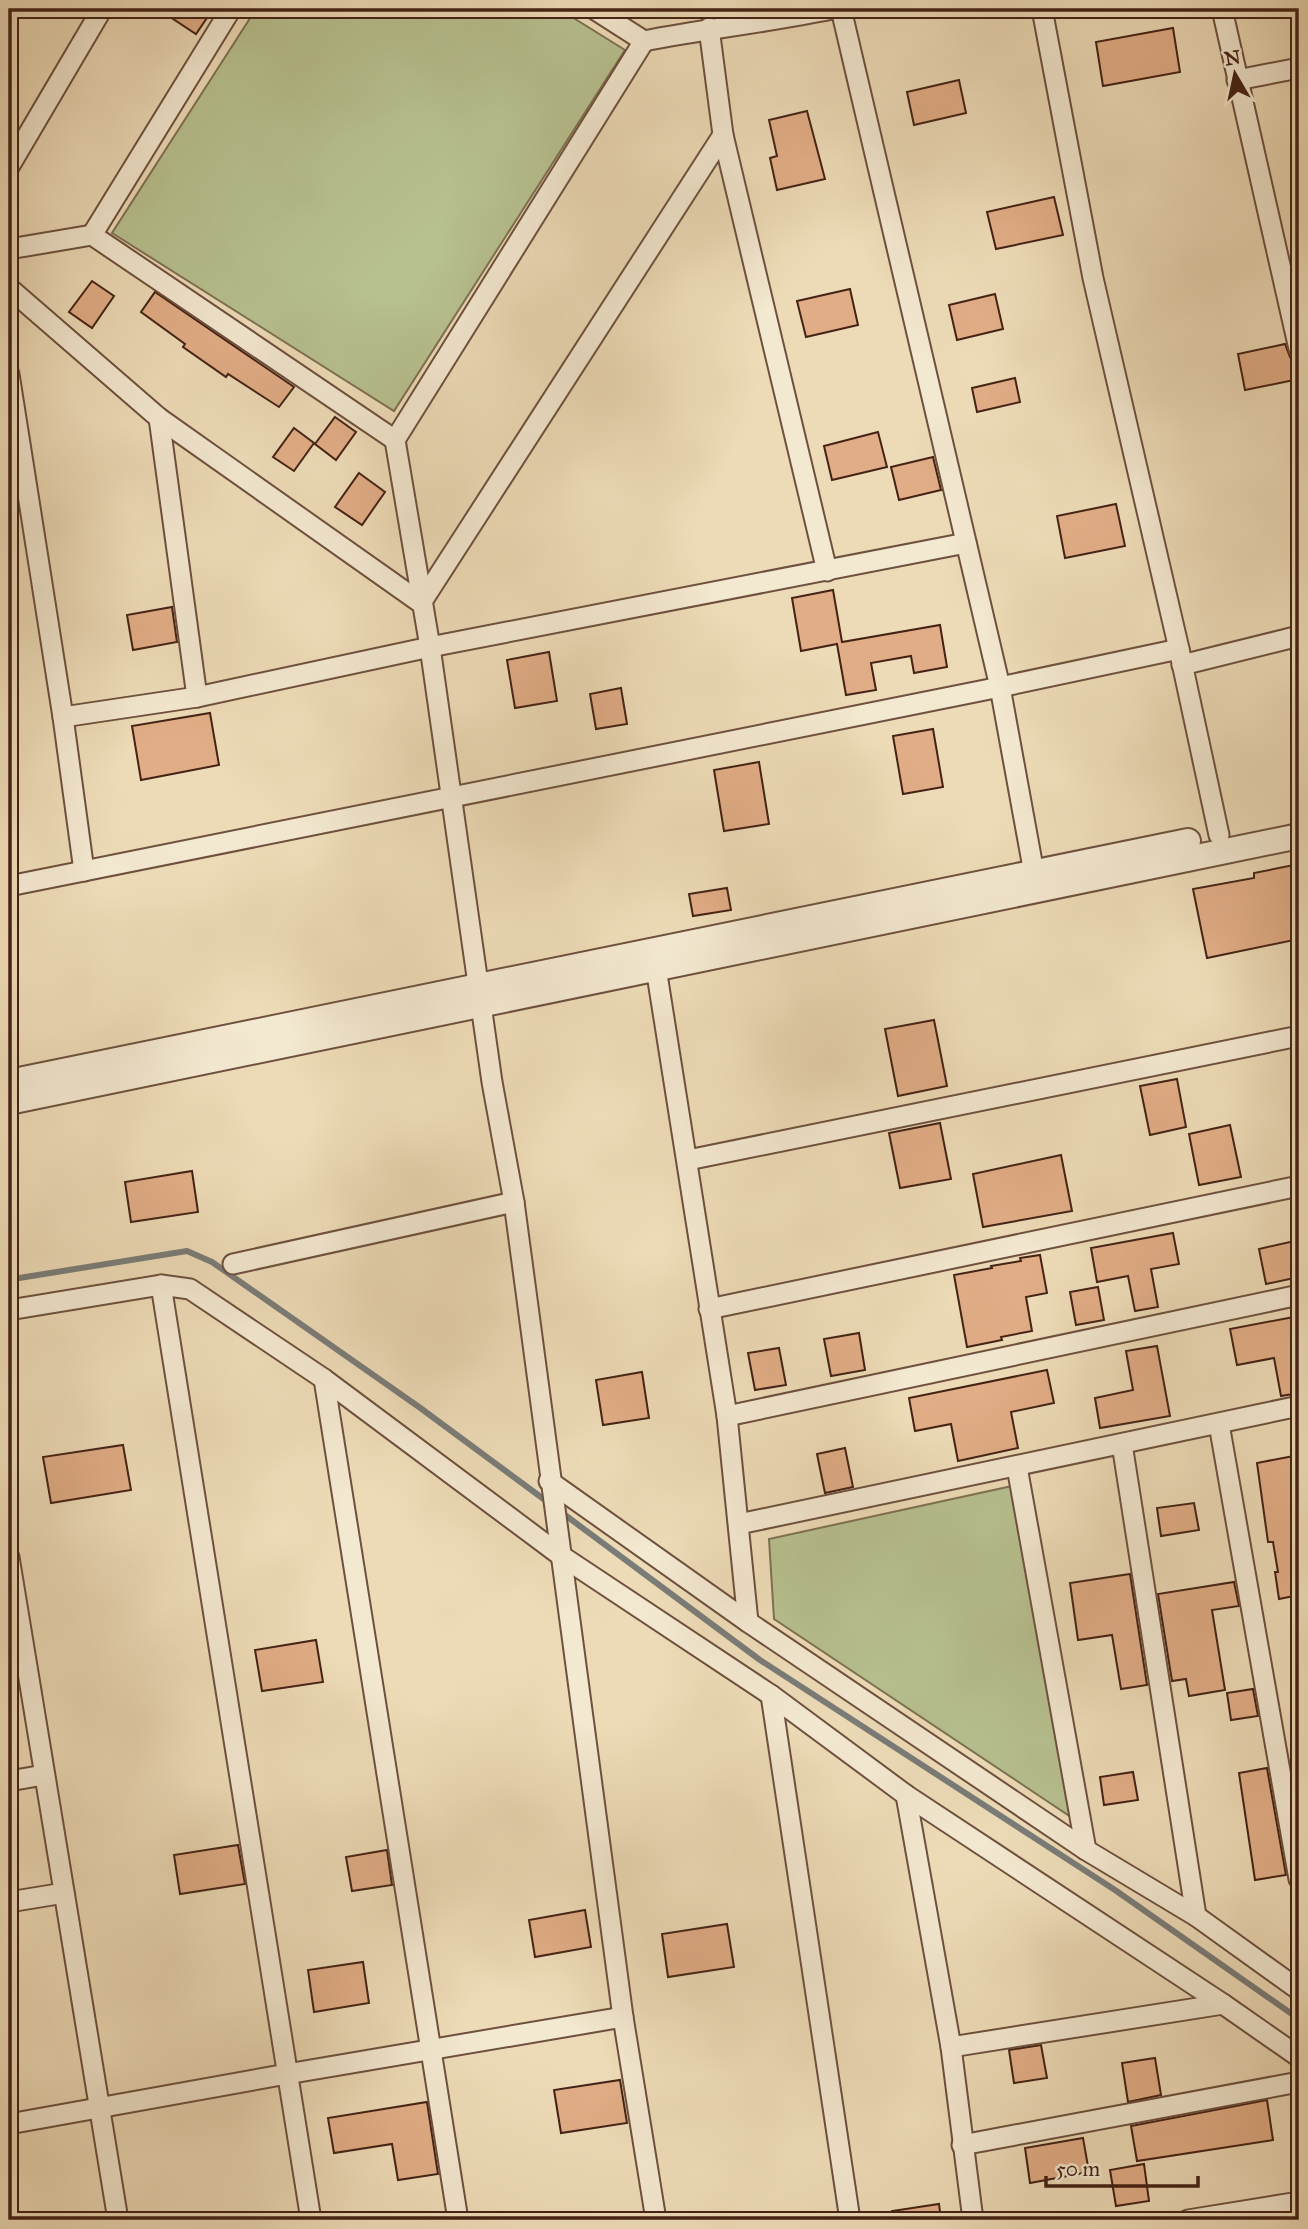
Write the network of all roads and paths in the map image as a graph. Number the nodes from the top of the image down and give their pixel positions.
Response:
1 (102, 9) edge
2 (231, 9) edge
3 (594, 9) edge
4 (832, 9) edge
5 (841, 9) edge
6 (1042, 9) edge
7 (1222, 9) edge
8 (790, 13) edge
9 (709, 28) junction
10 (644, 41) junction
11 (1299, 68) edge
12 (1237, 80) junction
13 (723, 135) junction
14 (9, 167) edge
15 (92, 235) junction
16 (9, 249) edge
17 (9, 288) edge
18 (1299, 349) edge
19 (9, 374) edge
20 (159, 418) junction
21 (395, 440) junction
22 (966, 543) junction
23 (827, 571) junction
24 (421, 603) junction
25 (1299, 636) edge
26 (430, 647) junction
27 (1181, 657) junction
28 (1000, 687) junction
29 (197, 697) junction
30 (63, 717) junction
31 (450, 798) junction
32 (1299, 819) edge
33 (1219, 835) junction
34 (1299, 836) edge
35 (84, 871) junction
36 (1034, 873) junction
37 (9, 886) edge
38 (656, 968) junction
39 (480, 995) junction
40 (1299, 1036) edge
41 (9, 1082) edge
42 (9, 1102) edge
43 (688, 1160) junction
44 (1299, 1186) edge
45 (514, 1202) junction
46 (233, 1264) dead end
47 (161, 1285) junction
48 (1299, 1295) edge
49 (9, 1310) edge
50 (709, 1310) junction
51 (324, 1379) junction
52 (1299, 1406) edge
53 (727, 1416) junction
54 (1219, 1424) junction
55 (1122, 1444) junction
56 (1017, 1466) junction
57 (549, 1481) junction
58 (739, 1524) junction
59 (560, 1555) junction
60 (10, 1567) edge
61 (748, 1622) junction
62 (18, 1679) edge
63 (771, 1695) junction
64 (44, 1775) junction
65 (9, 1782) edge
66 (906, 1795) junction
67 (1086, 1850) junction
68 (1299, 1879) edge
69 (64, 1893) junction
70 (9, 1902) edge
71 (1196, 1916) junction
72 (1299, 1990) edge
73 (1223, 2004) junction
74 (622, 2017) junction
75 (951, 2048) junction
76 (430, 2049) junction
77 (1299, 2057) edge
78 (287, 2074) junction
79 (1299, 2082) edge
80 (99, 2107) junction
81 (9, 2124) edge
82 (962, 2145) junction
83 (1299, 2202) edge
84 (118, 2220) edge
85 (312, 2220) edge
86 (458, 2220) edge
87 (656, 2220) edge
88 (850, 2220) edge
89 (973, 2220) edge
90 (1188, 2220) edge

1 - 14 street
2 - 15 street
3 - 10 street
4 - 8 street
5 - 22 street
6 - 27 street
7 - 12 street
8 - 9 street
9 - 10 street
9 - 13 street
10 - 21 street
11 - 12 street
12 - 18 street
13 - 23 street
13 - 24 street
15 - 16 street
15 - 21 street
17 - 20 street
19 - 30 street
20 - 24 street
20 - 29 street
21 - 24 street
22 - 23 street
22 - 28 street
23 - 26 street
24 - 26 street
25 - 27 street
26 - 29 street
26 - 31 street
27 - 28 street
27 - 33 street
28 - 31 street
28 - 36 street
29 - 30 street
30 - 35 street
31 - 35 street
31 - 39 street
32 - 33 street
33 - 36 street
34 - 38 street
35 - 37 street
36 - 39 street
38 - 39 street
38 - 43 street
39 - 41 street
39 - 42 street
39 - 45 street
40 - 43 street
43 - 50 street
44 - 50 street
45 - 46 street
45 - 57 street
47 - 49 street
47 - 51 street
47 - 78 street
48 - 53 street
50 - 53 street
51 - 59 street
51 - 76 street
52 - 54 street
53 - 58 street
54 - 55 street
54 - 68 street
55 - 56 street
55 - 71 street
56 - 58 street
56 - 67 street
57 - 59 street
57 - 61 street
58 - 61 street
59 - 63 street
59 - 74 street
60 - 62 street
61 - 67 street
62 - 64 street
63 - 66 street
63 - 88 street
64 - 65 street
64 - 69 street
66 - 73 street
66 - 75 street
67 - 71 street
69 - 70 street
69 - 80 street
71 - 72 street
73 - 75 street
73 - 77 street
74 - 76 street
74 - 87 street
75 - 82 street
76 - 78 street
76 - 86 street
78 - 80 street
78 - 85 street
79 - 82 street
80 - 81 street
80 - 84 street
82 - 89 street
83 - 90 street

